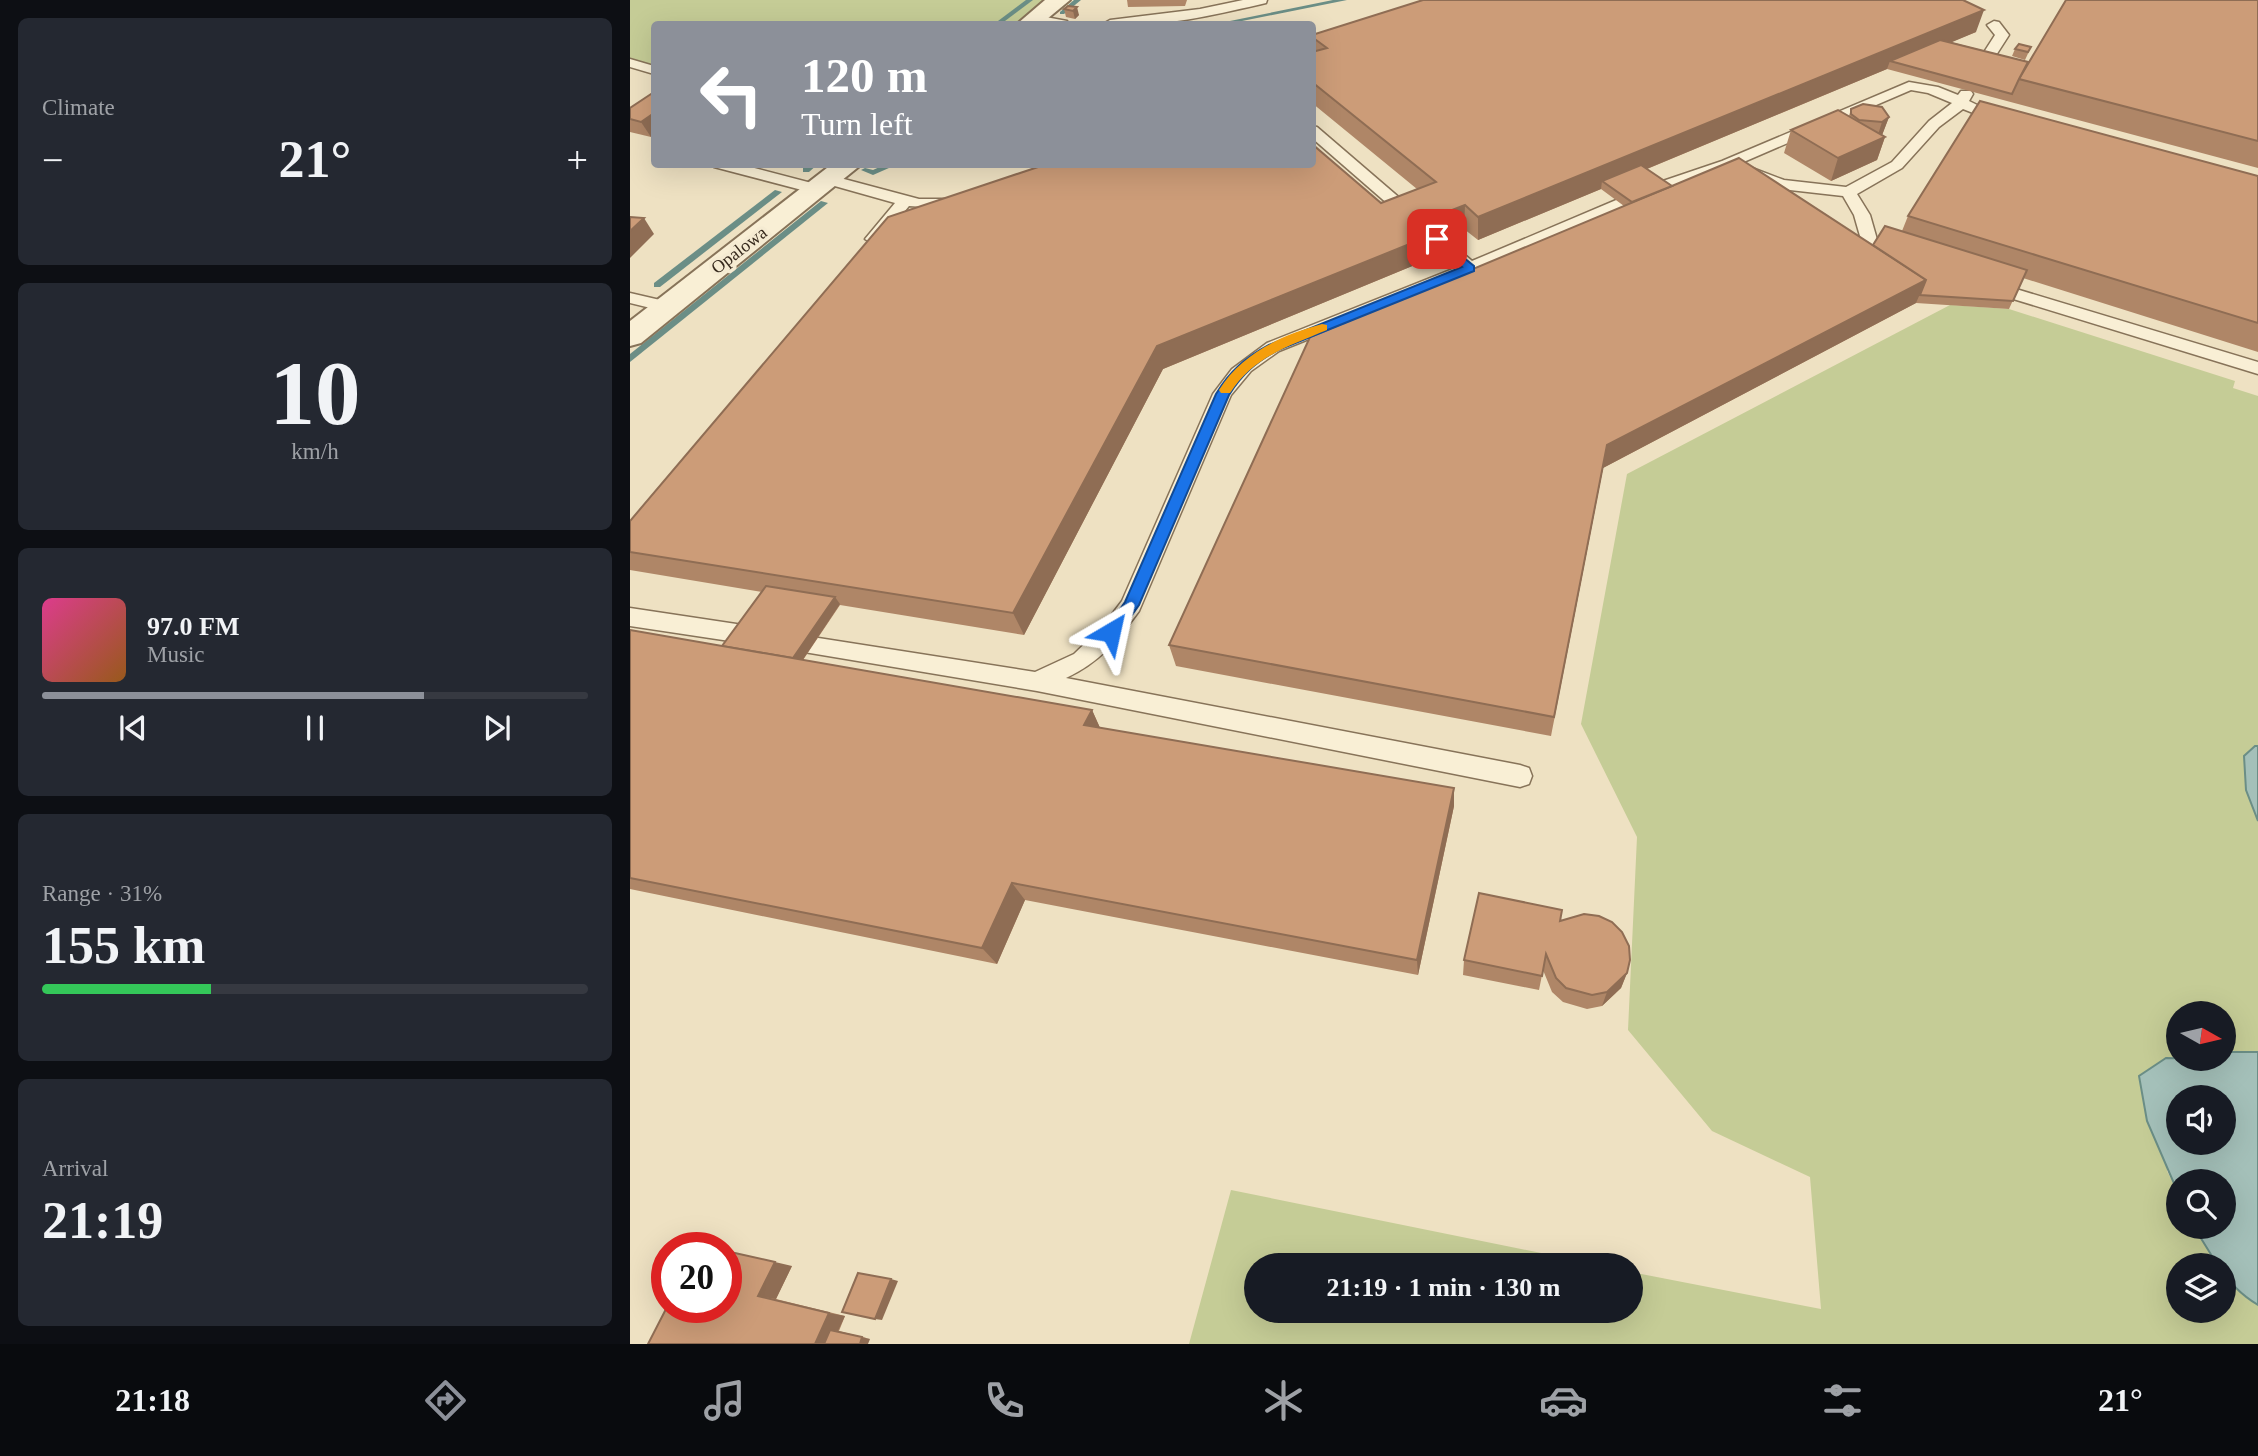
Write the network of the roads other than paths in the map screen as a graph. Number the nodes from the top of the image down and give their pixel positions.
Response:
1 (1059, 0) edge
2 (1261, 0) edge
3 (1200, 13) junction
4 (1032, 21) edge
5 (1135, 21) edge
6 (1194, 21) edge
7 (1994, 25) dead end
8 (1986, 60) edge
9 (630, 63) edge
10 (651, 69) edge
11 (1964, 97) junction
12 (2011, 123) edge
13 (1316, 133) edge
14 (1727, 164) junction
15 (751, 168) edge
16 (832, 178) edge
17 (1660, 187) edge
18 (1848, 192) junction
19 (974, 200) edge
20 (905, 201) junction
21 (1621, 203) edge
22 (1410, 215) edge
23 (1437, 239) edge
24 (1872, 250) edge
25 (860, 253) edge
26 (1470, 268) junction
27 (2016, 294) edge
28 (630, 298) edge
29 (667, 307) junction
30 (630, 336) edge
31 (2258, 368) edge
32 (630, 617) edge
33 (743, 634) edge
34 (812, 646) edge
35 (1037, 682) junction
36 (1520, 776) dead end

1 - 4 street
2 - 3 lane
3 - 5 lane
3 - 6 lane
7 - 8 lane
9 - 10 lane
11 - 12 lane
11 - 14 lane
11 - 18 lane
13 - 22 lane
14 - 17 lane
14 - 18 lane
15 - 16 lane
16 - 20 lane
16 - 29 street, Opalowa
18 - 24 lane
19 - 20 lane
20 - 25 lane
21 - 26 lane
23 - 26 lane
26 - 35 lane
27 - 31 lane
28 - 29 lane
29 - 30 street, Opalowa
32 - 33 lane
34 - 35 lane
35 - 36 lane

